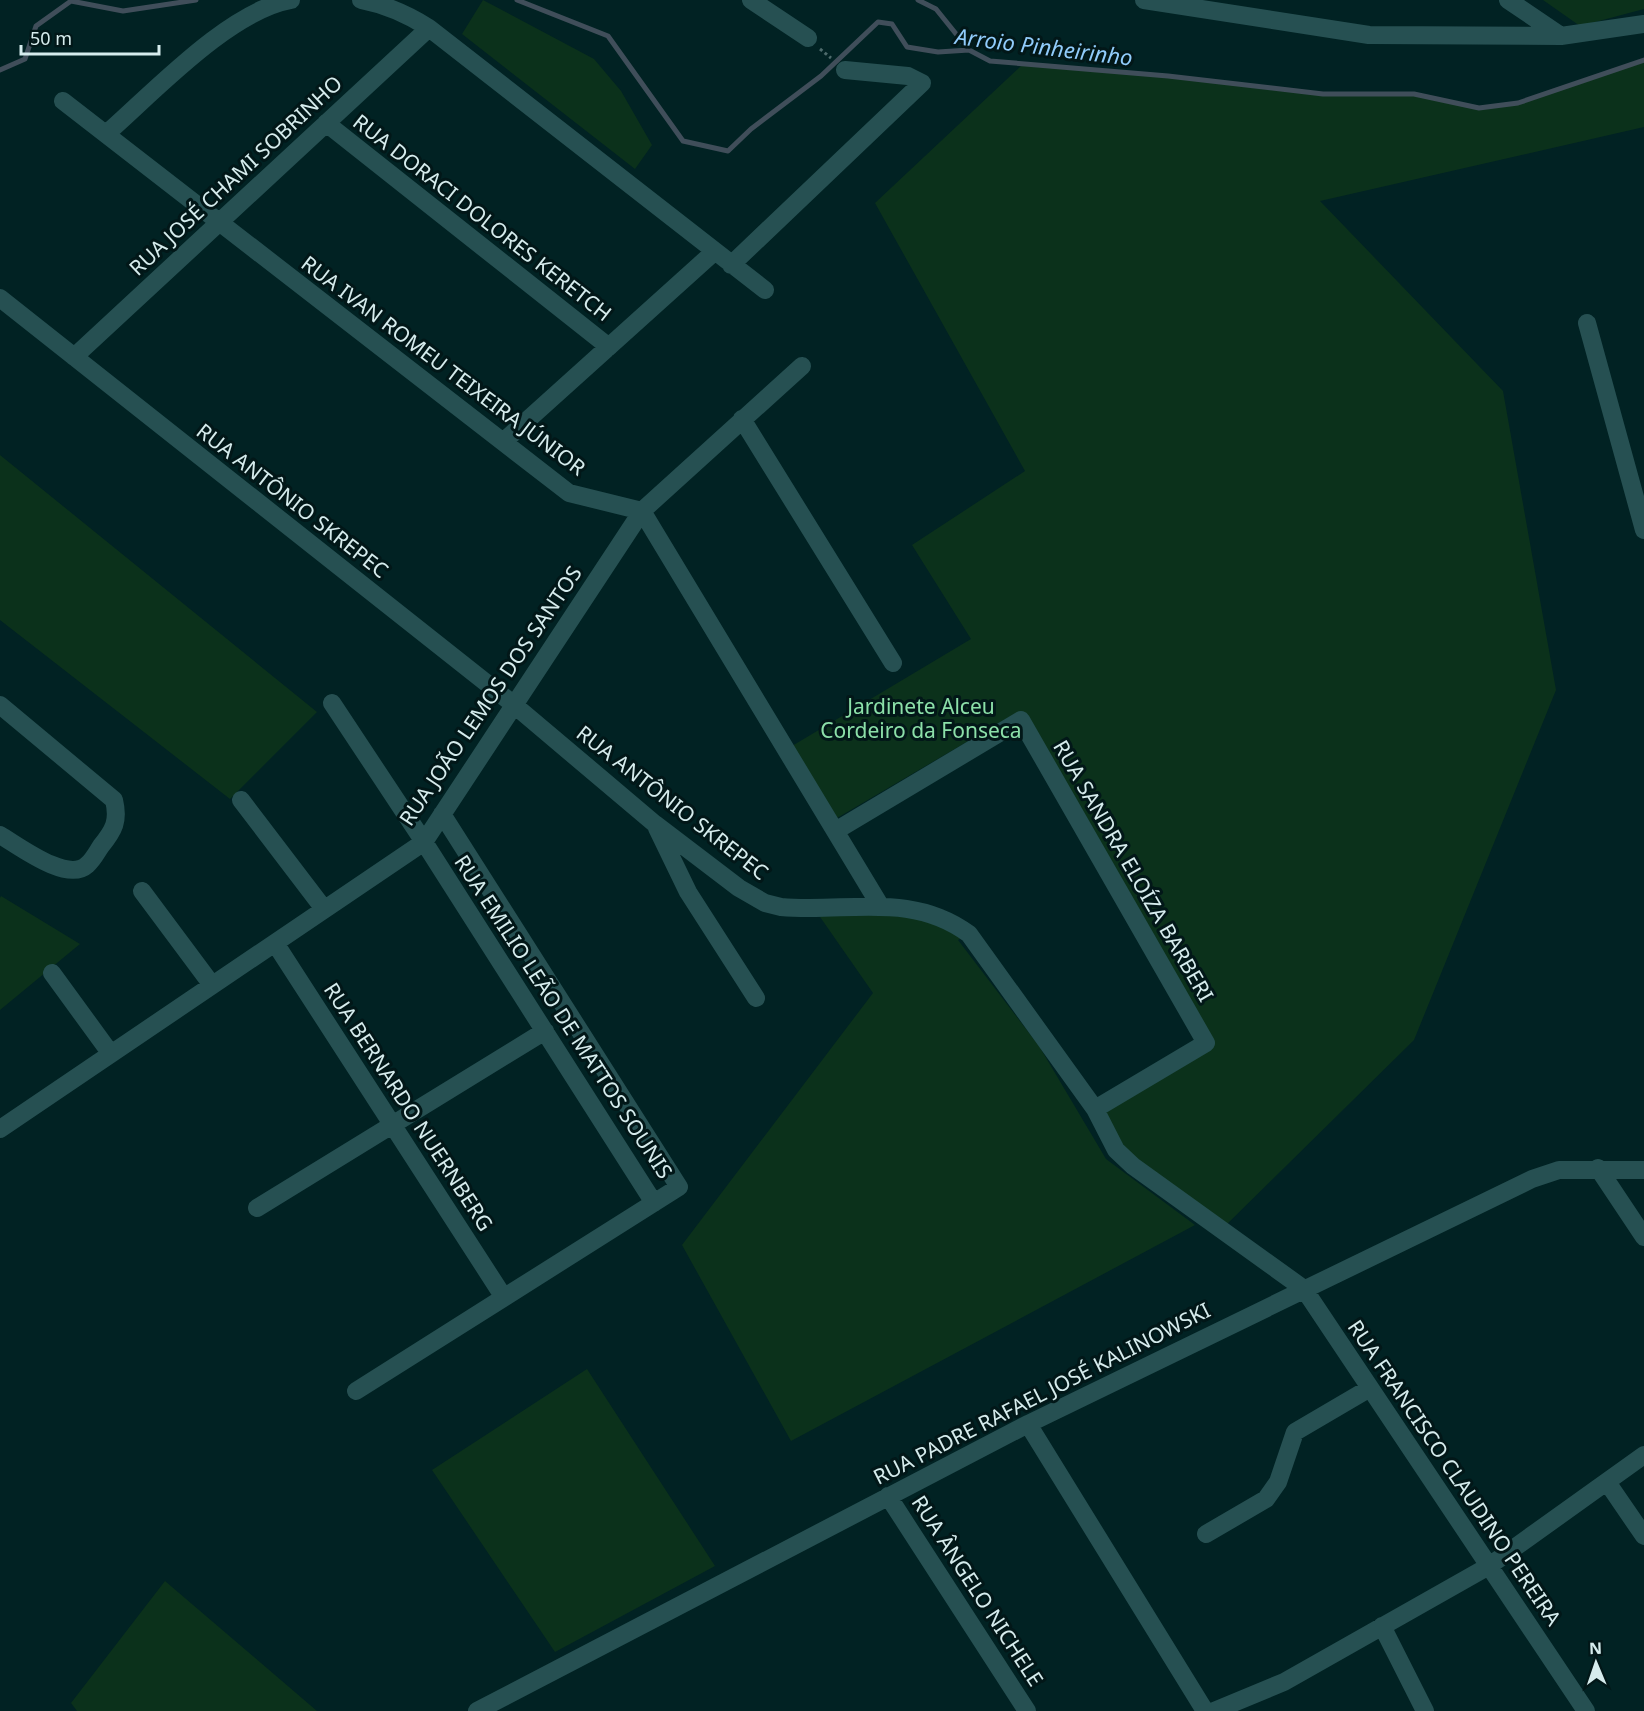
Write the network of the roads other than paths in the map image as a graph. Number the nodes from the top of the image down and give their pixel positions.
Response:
1 (291, 0) edge
2 (361, 0) edge
3 (1144, 0) edge
4 (1508, 0) edge
5 (754, 1) edge
6 (1644, 24) edge
7 (429, 28) junction
8 (1561, 36) junction
9 (808, 38) road end
10 (839, 64) road end
11 (63, 101) dead end
12 (326, 123) junction
13 (106, 134) junction
14 (219, 222) junction
15 (714, 252) junction
16 (731, 265) junction
17 (765, 290) dead end
18 (0, 298) edge
19 (1587, 323) dead end
20 (609, 347) junction
21 (74, 357) junction
22 (802, 366) dead end
23 (742, 419) junction
24 (503, 442) junction
25 (642, 511) junction
26 (1644, 530) edge
27 (894, 663) dead end
28 (332, 703) dead end
29 (513, 704) junction
30 (0, 705) edge
31 (241, 800) dead end
32 (442, 814) junction
33 (655, 824) junction
34 (837, 830) junction
35 (0, 835) edge
36 (424, 842) junction
37 (142, 891) dead end
38 (882, 907) junction
39 (324, 909) junction
40 (523, 941) junction
41 (275, 942) junction
42 (498, 957) junction
43 (52, 973) dead end
44 (212, 985) junction
45 (756, 998) dead end
46 (545, 1031) junction
47 (111, 1054) junction
48 (1095, 1109) junction
49 (392, 1125) junction
50 (0, 1129) edge
51 (1598, 1168) junction
52 (1644, 1170) edge
53 (654, 1203) junction
54 (256, 1209) dead end
55 (1644, 1237) edge
56 (1304, 1289) junction
57 (503, 1296) junction
58 (1370, 1388) junction
59 (356, 1392) dead end
60 (1028, 1424) junction
61 (1644, 1455) edge
62 (1607, 1482) junction
63 (888, 1496) junction
64 (1206, 1534) dead end
65 (1644, 1536) edge
66 (1489, 1566) junction
67 (1382, 1626) junction
68 (477, 1711) edge
69 (1027, 1711) edge
70 (1205, 1711) edge
71 (1214, 1711) edge
72 (1425, 1711) edge
73 (1586, 1711) edge

1 - 13 street
2 - 7 street
3 - 8 street
4 - 8 street
5 - 9 street
6 - 8 street
7 - 12 street, RUA JOSÉ CHAMI SOBRINHO
7 - 15 street
10 - 16 street
11 - 13 street, RUA IVAN ROMEU TEIXEIRA JÚNIOR
12 - 14 street, RUA JOSÉ CHAMI SOBRINHO
12 - 20 street, RUA DORACI DOLORES KERETCH
13 - 14 street, RUA IVAN ROMEU TEIXEIRA JÚNIOR
14 - 21 street, RUA JOSÉ CHAMI SOBRINHO
14 - 24 street, RUA IVAN ROMEU TEIXEIRA JÚNIOR
15 - 16 street
15 - 20 street
16 - 17 street
18 - 21 street, RUA ANTÔNIO SKREPEC
19 - 26 street
20 - 24 street
21 - 29 street, RUA ANTÔNIO SKREPEC
22 - 23 street, RUA JOÃO LEMOS DOS SANTOS
23 - 25 street, RUA JOÃO LEMOS DOS SANTOS
23 - 27 street
24 - 25 street, RUA IVAN ROMEU TEIXEIRA JÚNIOR
25 - 29 street, RUA JOÃO LEMOS DOS SANTOS
25 - 34 street
28 - 36 street, RUA EMILIO LEÃO DE MATTOS SOUNIS
29 - 32 street, RUA JOÃO LEMOS DOS SANTOS
29 - 33 street, RUA ANTÔNIO SKREPEC
30 - 35 street
31 - 39 street
32 - 36 street, RUA JOÃO LEMOS DOS SANTOS
32 - 40 street, RUA EMILIO LEÃO DE MATTOS SOUNIS
33 - 38 street, RUA ANTÔNIO SKREPEC
33 - 45 street
34 - 38 street
34 - 48 street, RUA SANDRA ELOÍZA BARBERI
36 - 39 street, RUA JOÃO LEMOS DOS SANTOS
36 - 42 street, RUA EMILIO LEÃO DE MATTOS SOUNIS
37 - 44 street
38 - 48 street, RUA ANTÔNIO SKREPEC
39 - 41 street, RUA JOÃO LEMOS DOS SANTOS
40 - 42 street
40 - 53 street, RUA EMILIO LEÃO DE MATTOS SOUNIS
41 - 44 street, RUA JOÃO LEMOS DOS SANTOS
41 - 49 street, RUA BERNARDO NUERNBERG
42 - 46 street, RUA EMILIO LEÃO DE MATTOS SOUNIS
43 - 47 street
44 - 47 street, RUA JOÃO LEMOS DOS SANTOS
46 - 49 street
46 - 53 street, RUA EMILIO LEÃO DE MATTOS SOUNIS
47 - 50 street, RUA JOÃO LEMOS DOS SANTOS
48 - 56 street, RUA ANTÔNIO SKREPEC
49 - 54 street
49 - 57 street, RUA BERNARDO NUERNBERG
51 - 52 street, RUA PADRE RAFAEL JOSÉ KALINOWSKI
51 - 55 street
51 - 56 street, RUA PADRE RAFAEL JOSÉ KALINOWSKI
53 - 57 street
56 - 58 street, RUA FRANCISCO CLAUDINO PEREIRA
56 - 60 street, RUA PADRE RAFAEL JOSÉ KALINOWSKI
57 - 59 street
58 - 64 street
58 - 66 street, RUA FRANCISCO CLAUDINO PEREIRA
60 - 63 street, RUA PADRE RAFAEL JOSÉ KALINOWSKI
60 - 70 street
61 - 62 street
62 - 65 street
62 - 66 street
63 - 68 street, RUA PADRE RAFAEL JOSÉ KALINOWSKI
63 - 69 street, RUA ÂNGELO NICHELE
66 - 67 street
66 - 73 street, RUA FRANCISCO CLAUDINO PEREIRA
67 - 71 street
67 - 72 street

